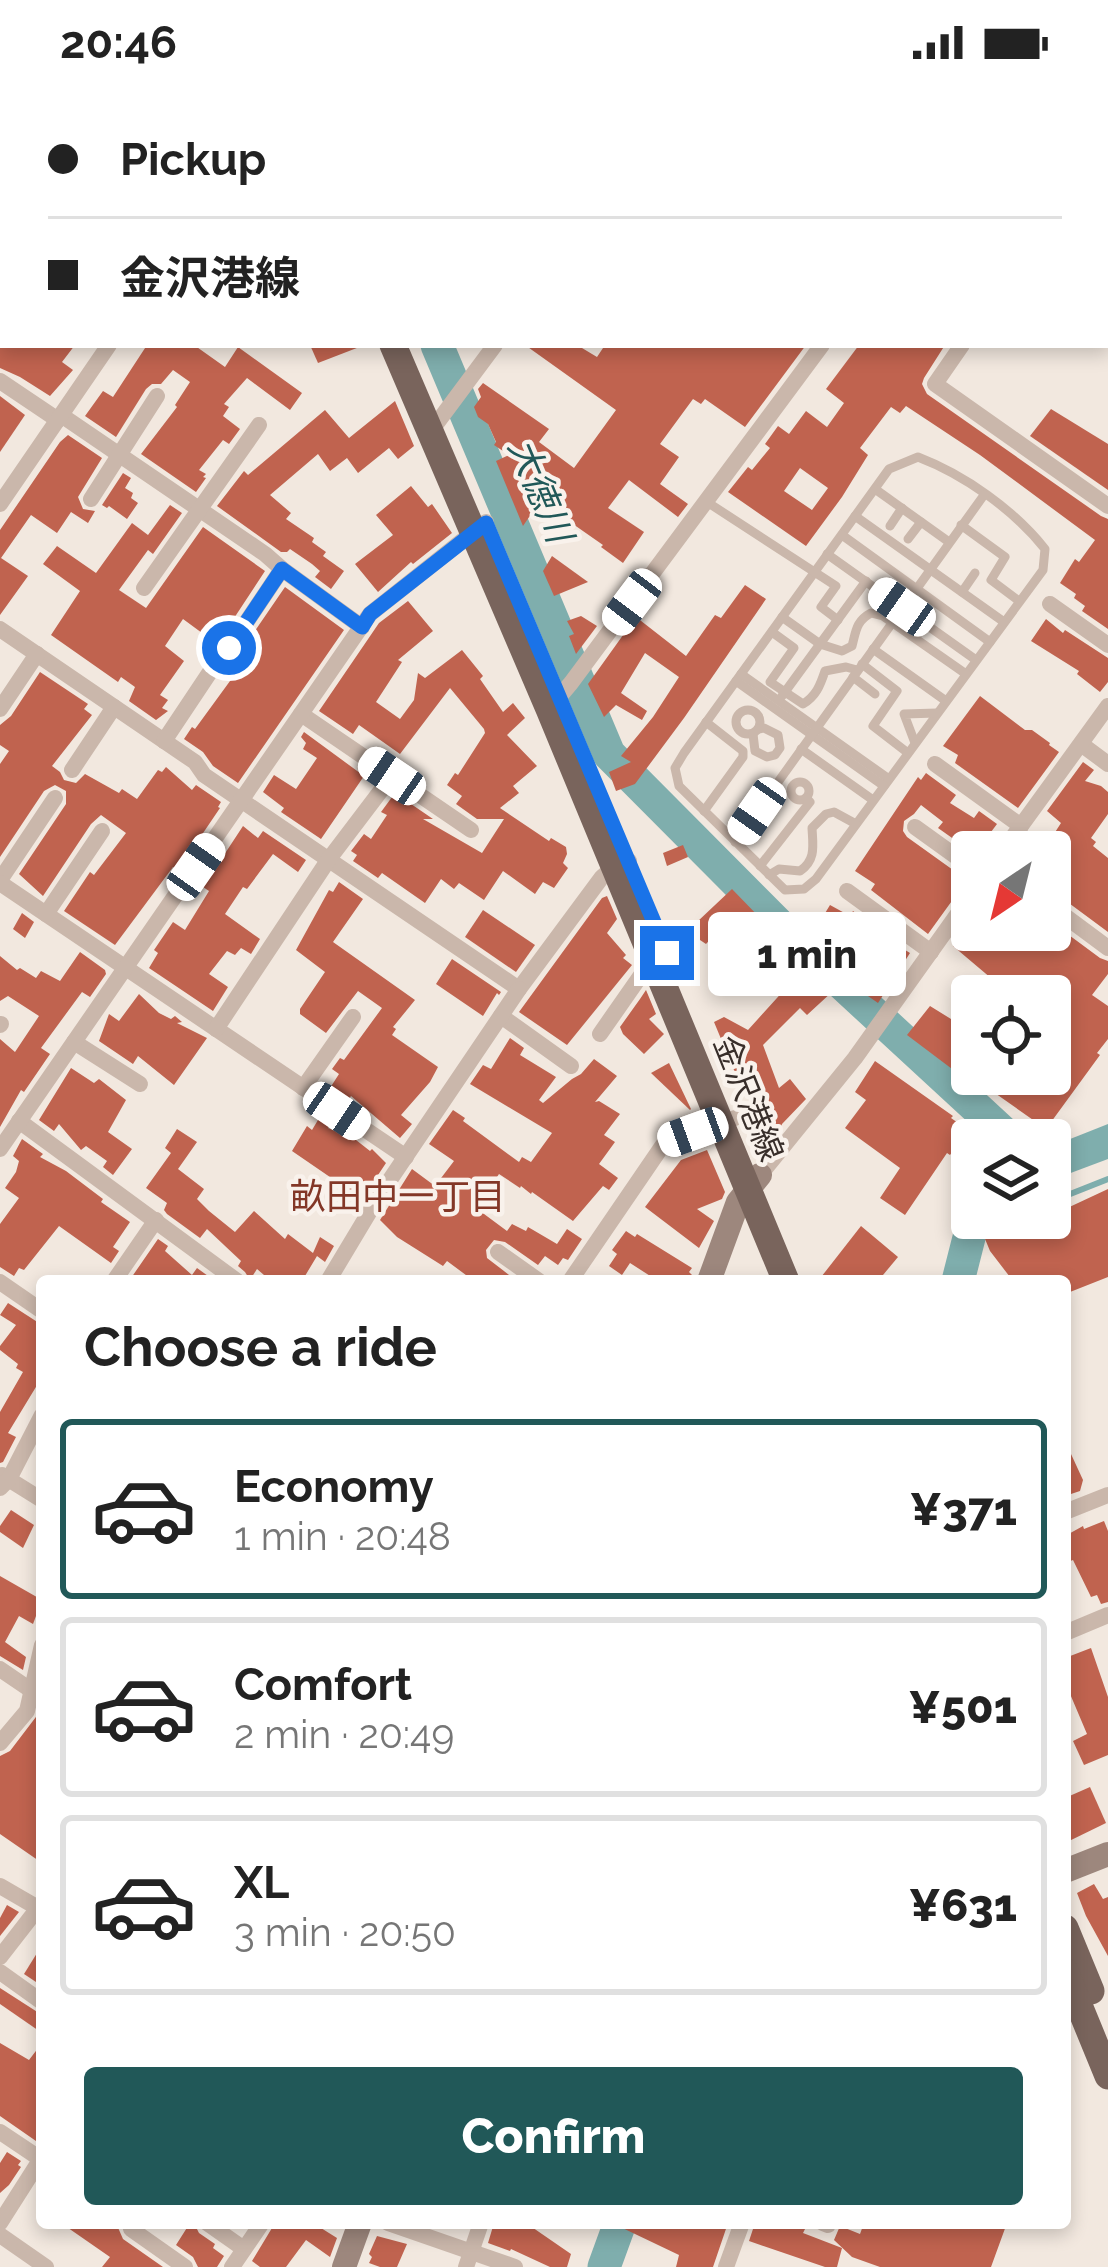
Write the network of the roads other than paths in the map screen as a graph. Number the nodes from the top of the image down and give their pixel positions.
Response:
1 (107, 348) edge
2 (396, 348) edge
3 (414, 348) edge
4 (493, 348) edge
5 (820, 348) edge
6 (960, 348) edge
7 (0, 381) edge
8 (158, 396) dead end
9 (448, 409) junction
10 (60, 418) junction
11 (259, 425) dead end
12 (118, 454) junction
13 (875, 489) junction
14 (984, 495) junction
15 (91, 499) dead end
16 (707, 502) junction
17 (0, 504) edge
18 (1108, 506) edge
19 (902, 508) junction
20 (200, 510) junction
21 (855, 516) junction
22 (921, 522) junction
23 (890, 526) dead end
24 (962, 526) junction
25 (480, 528) junction
26 (842, 535) junction
27 (908, 539) dead end
28 (949, 542) junction
29 (827, 554) junction
30 (282, 569) junction
31 (929, 569) junction
32 (815, 571) junction
33 (975, 573) dead end
34 (866, 581) junction
35 (144, 588) dead end
36 (915, 588) junction
37 (962, 592) junction
38 (1019, 602) junction
39 (1050, 604) dead end
40 (902, 607) junction
41 (782, 617) junction
42 (838, 620) junction
43 (892, 621) junction
44 (1004, 622) junction
45 (362, 627) junction
46 (0, 629) edge
47 (772, 632) junction
48 (990, 642) junction
49 (820, 644) junction
50 (1108, 645) edge
51 (229, 648) dead end
52 (873, 649) junction
53 (37, 654) junction
54 (976, 660) junction
55 (857, 670) junction
56 (210, 672) dead end
57 (966, 674) junction
58 (738, 677) junction
59 (566, 690) junction
60 (875, 694) dead end
61 (781, 696) junction
62 (946, 701) junction
63 (721, 702) junction
64 (1108, 706) edge
65 (114, 707) junction
66 (0, 709) edge
67 (937, 713) junction
68 (301, 714) junction
69 (738, 715) junction
70 (785, 716) junction
71 (706, 722) junction
72 (756, 731) junction
73 (774, 731) junction
74 (814, 731) junction
75 (164, 741) junction
76 (1081, 744) junction
77 (801, 748) junction
78 (912, 748) junction
79 (755, 752) junction
80 (743, 757) junction
81 (935, 764) dead end
82 (1108, 764) edge
83 (829, 769) junction
84 (72, 770) dead end
85 (392, 776) junction
86 (819, 782) dead end
87 (887, 782) junction
88 (850, 784) junction
89 (55, 798) dead end
90 (806, 798) dead end
91 (839, 798) dead end
92 (242, 800) junction
93 (873, 800) junction
94 (704, 811) junction
95 (856, 824) junction
96 (915, 826) dead end
97 (1022, 826) junction
98 (471, 830) dead end
99 (102, 831) dead end
100 (1018, 831) edge
101 (784, 836) junction
102 (735, 842) junction
103 (795, 844) dead end
104 (951, 853) edge
105 (329, 859) junction
106 (622, 864) junction
107 (765, 871) junction
108 (0, 881) edge
109 (847, 891) dead end
110 (46, 914) junction
111 (1071, 921) edge
112 (951, 924) edge
113 (1108, 948) edge
114 (931, 952) junction
115 (660, 956) junction
116 (125, 968) junction
117 (519, 989) junction
118 (501, 1016) junction
119 (353, 1017) dead end
120 (217, 1029) junction
121 (600, 1034) dead end
122 (74, 1042) junction
123 (571, 1066) dead end
124 (140, 1084) dead end
125 (303, 1088) junction
126 (728, 1120) junction
127 (20, 1121) junction
128 (0, 1149) edge
129 (406, 1157) junction
130 (754, 1182) junction
131 (156, 1220) junction
132 (498, 1252) dead end
133 (118, 1275) edge
134 (229, 1275) edge
135 (332, 1275) edge
136 (531, 1275) edge
137 (574, 1275) edge
138 (711, 1275) edge
139 (785, 1275) edge
140 (799, 1275) edge
141 (0, 1282) edge
142 (36, 1307) edge
143 (36, 1425) edge
144 (3, 1480) edge
145 (1108, 1495) edge
146 (36, 1497) edge
147 (1071, 1510) edge
148 (1108, 1616) edge
149 (1071, 1631) edge
150 (0, 1669) edge
151 (36, 1693) edge
152 (36, 1696) edge
153 (0, 1743) edge
154 (1108, 1853) edge
155 (1071, 1868) edge
156 (0, 1886) edge
157 (36, 1903) edge
158 (36, 1910) edge
159 (1071, 1942) edge
160 (0, 1957) edge
161 (0, 1972) edge
162 (1071, 1986) edge
163 (36, 1998) edge
164 (1108, 2030) edge
165 (1108, 2076) edge
166 (0, 2132) edge
167 (36, 2154) edge
168 (36, 2167) edge
169 (0, 2223) edge
170 (131, 2229) dead end
171 (216, 2229) edge
172 (258, 2229) edge
173 (358, 2229) edge
174 (402, 2229) edge
175 (479, 2229) edge
176 (740, 2229) edge
177 (0, 2235) edge
178 (244, 2249) junction
179 (469, 2259) edge
180 (46, 2267) edge
181 (185, 2267) edge
182 (232, 2267) edge
183 (344, 2267) edge
184 (515, 2267) edge
185 (726, 2267) edge

1 - 10 street
2 - 9 main road, 金沢港線
3 - 9 main road, 金沢港線
4 - 9 street
5 - 16 street
6 - 18 street
7 - 10 street
8 - 12 street
9 - 25 main road, 金沢港線
10 - 12 street
10 - 17 street
11 - 20 street
12 - 15 street
12 - 20 street
13 - 14 lane
13 - 19 lane
13 - 21 lane
14 - 24 lane
14 - 38 lane
16 - 32 lane
16 - 59 street
19 - 22 lane
19 - 23 lane
20 - 30 street
20 - 35 street
21 - 26 lane
21 - 31 lane
22 - 27 lane
22 - 28 lane
24 - 28 lane
24 - 38 lane
25 - 45 street
25 - 59 main road, 金沢港線
26 - 29 lane
26 - 36 lane
28 - 31 lane
29 - 32 lane
29 - 34 lane
30 - 45 street
30 - 51 street
31 - 36 lane
31 - 37 lane
32 - 41 lane
32 - 42 lane
33 - 37 lane
34 - 40 lane
34 - 42 lane
36 - 40 lane
36 - 48 lane
37 - 44 lane
38 - 44 lane
39 - 50 street
40 - 43 lane
40 - 54 lane
41 - 47 lane
41 - 49 lane
42 - 49 lane
43 - 49 lane
43 - 52 lane
43 - 57 lane
44 - 48 lane
45 - 68 street
46 - 53 street
47 - 58 lane
47 - 61 lane
48 - 54 lane
49 - 61 lane
52 - 55 lane
52 - 62 lane
53 - 65 street
53 - 66 street
54 - 57 lane
55 - 60 lane
55 - 61 lane
55 - 74 lane
55 - 78 lane
56 - 75 street
57 - 62 lane
58 - 61 lane
58 - 63 lane
58 - 70 lane
59 - 106 main road, 金沢港線
61 - 74 lane
62 - 67 lane
63 - 69 lane
63 - 71 lane
64 - 76 street
65 - 75 street
65 - 84 street
67 - 78 lane
67 - 78 lane
68 - 85 street
68 - 92 street
69 - 72 lane
69 - 72 lane
70 - 73 lane
70 - 74 lane
71 - 80 lane
71 - 94 lane
72 - 73 lane
72 - 79 lane
73 - 79 lane
74 - 77 lane
74 - 87 lane
75 - 92 street
76 - 82 street
76 - 97 street
77 - 83 lane
77 - 102 lane
78 - 87 lane
79 - 80 lane
80 - 94 lane
81 - 97 street
83 - 86 lane
83 - 88 lane
85 - 98 street
85 - 105 street
87 - 93 lane
88 - 91 lane
88 - 93 lane
89 - 108 street
90 - 101 lane
92 - 105 street
92 - 116 street
93 - 95 lane
94 - 102 lane
95 - 107 lane
95 - 107 lane
96 - 104 street
97 - 100 street
99 - 110 street
101 - 103 lane
101 - 107 lane
102 - 107 lane
105 - 117 street
105 - 120 street
106 - 115 main road, 金沢港線
106 - 117 street
108 - 110 street
109 - 114 street
110 - 116 street
111 - 113 street
112 - 114 street
114 - 130 street
115 - 121 street
115 - 126 main road, 金沢港線
116 - 120 street
116 - 122 street
117 - 118 street
118 - 123 street
118 - 129 street
119 - 125 street
120 - 125 street
122 - 124 street
122 - 127 street
125 - 129 street
126 - 130 main road, 金沢港線
126 - 137 street
127 - 128 street
127 - 131 street
129 - 135 street
130 - 138 main road
130 - 139 main road, 金沢港線
130 - 140 main road, 金沢港線
131 - 133 street
131 - 134 street
132 - 136 street
141 - 142 street
143 - 144 street
144 - 146 street
145 - 147 street
148 - 149 street
150 - 151 street
152 - 153 street
154 - 155 main road
156 - 157 street
158 - 160 street
159 - 164 main road
161 - 163 street
162 - 165 main road
166 - 167 street
168 - 169 street
170 - 181 street
171 - 178 street
172 - 178 street
173 - 183 main road
174 - 179 street
175 - 179 street
176 - 185 street
177 - 180 street
178 - 182 street
179 - 184 street

